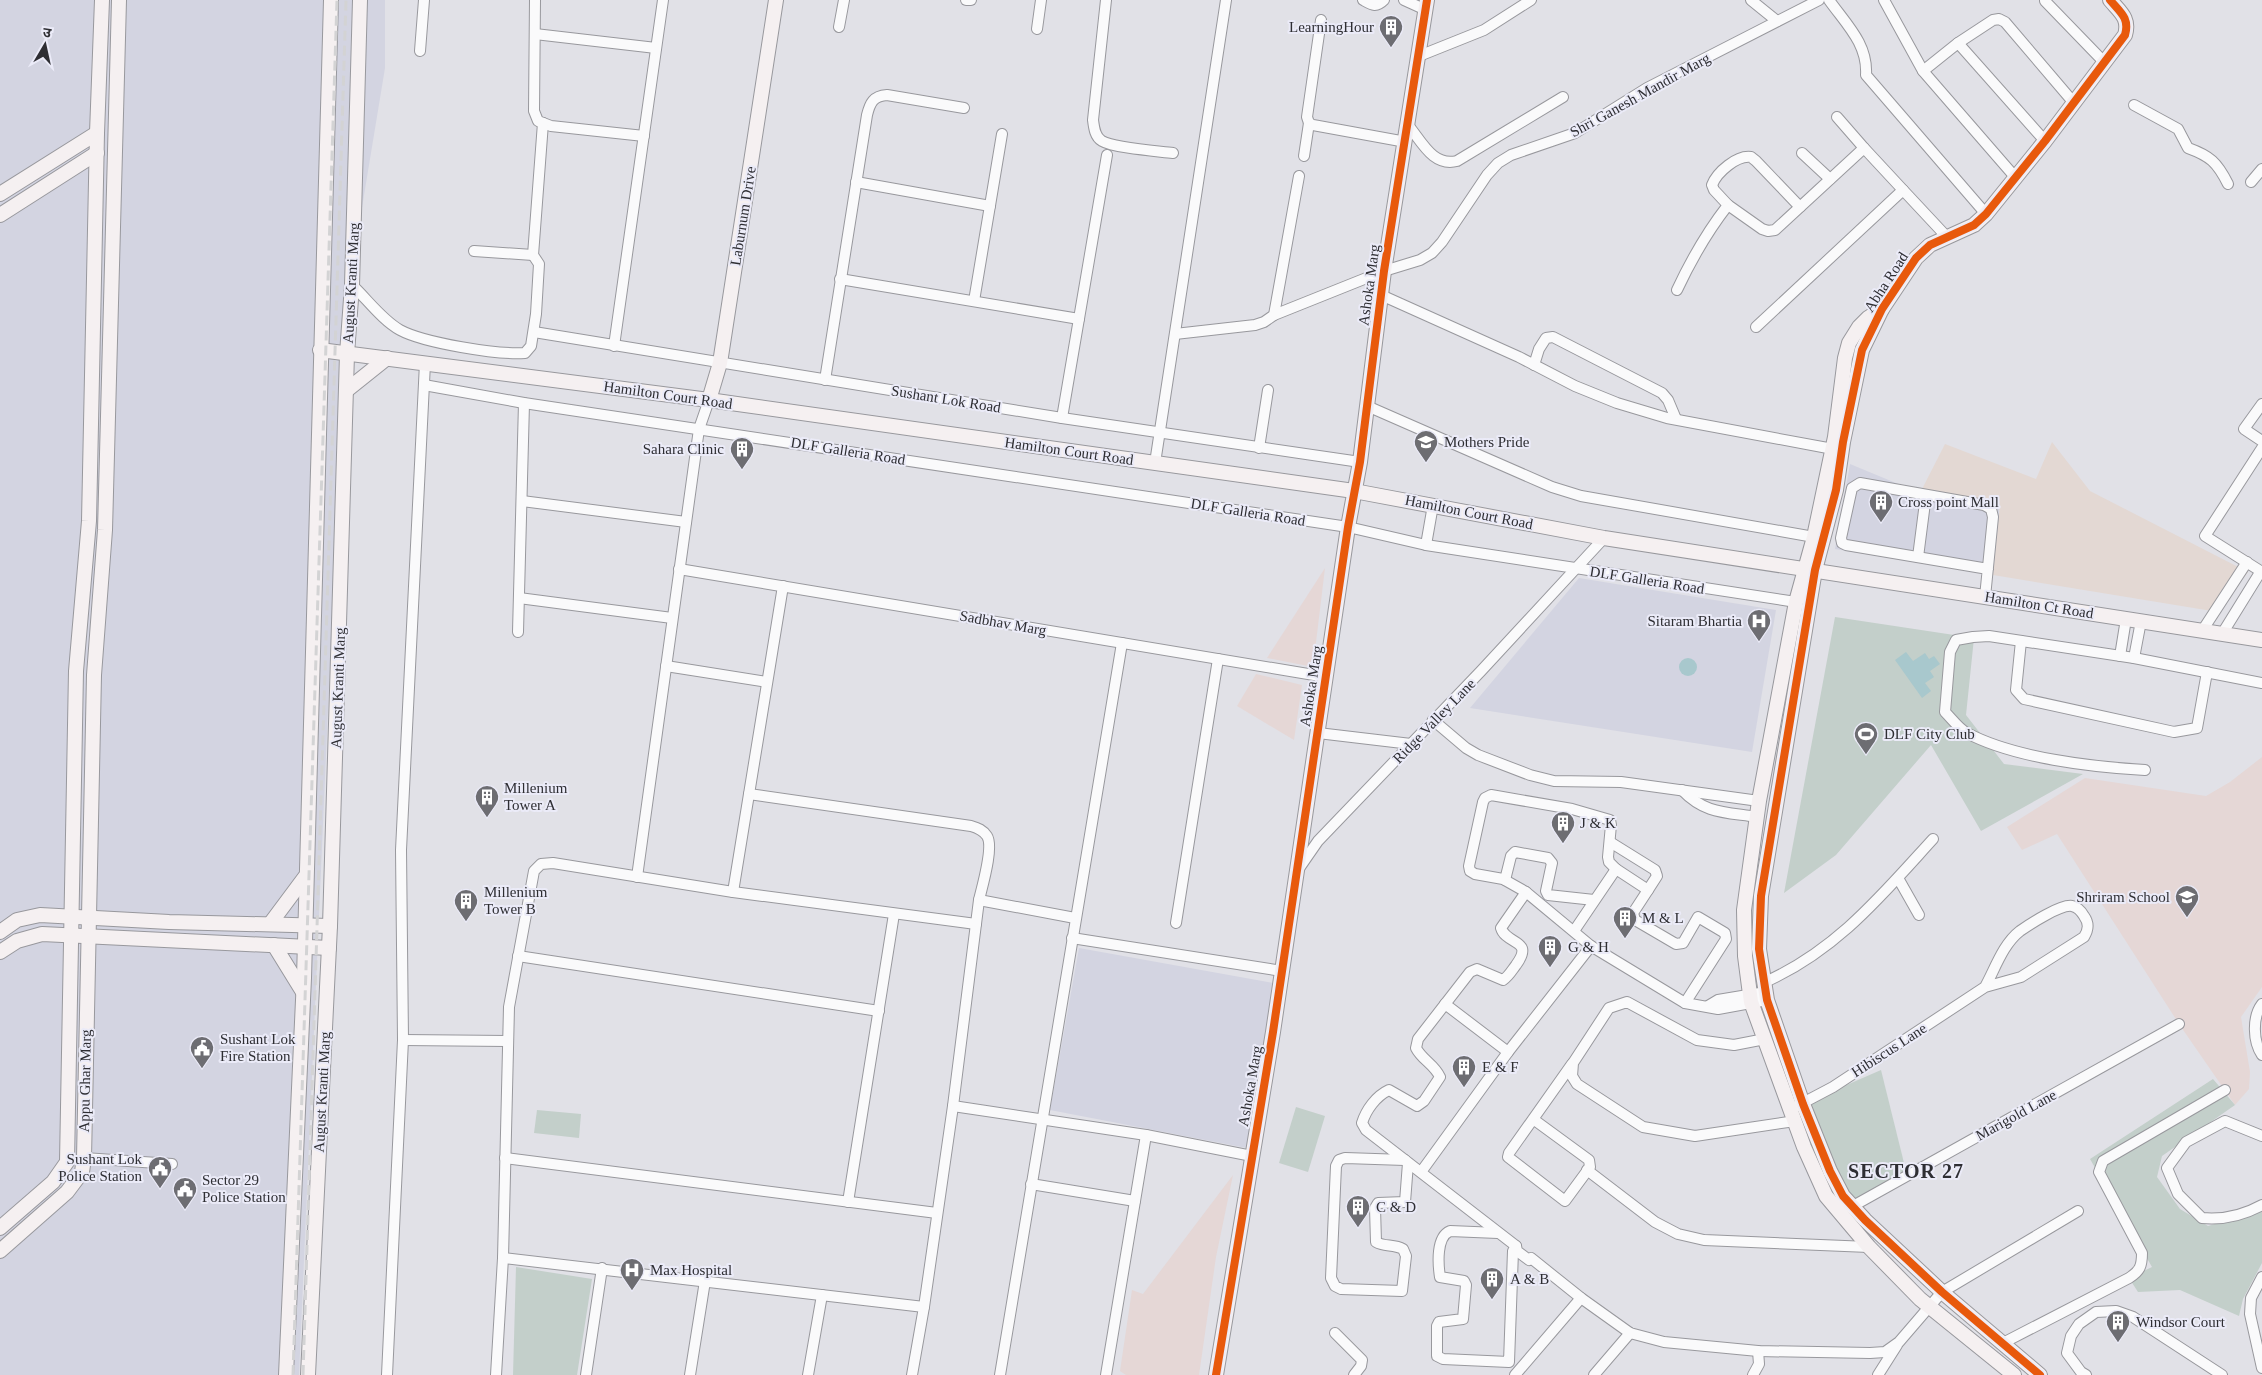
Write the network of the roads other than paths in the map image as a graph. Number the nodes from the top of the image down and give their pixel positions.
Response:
1 (102, 0) edge
2 (119, 0) edge
3 (331, 0) edge
4 (360, 0) edge
5 (424, 0) edge
6 (535, 0) edge
7 (663, 0) edge
8 (776, 0) edge
9 (844, 0) edge
10 (966, 0) edge
11 (971, 0) edge
12 (1041, 0) edge
13 (1106, 0) edge
14 (1226, 0) edge
15 (1363, 0) edge
16 (1384, 0) edge
17 (1404, 0) edge
18 (1531, 0) edge
19 (1751, 0) edge
20 (1819, 0) edge
21 (1829, 0) edge
22 (1884, 0) edge
23 (2110, 0) edge
24 (2044, 1) edge
25 (1426, 5) edge
26 (1321, 20) dead end
27 (1777, 21) junction
28 (839, 27) dead end
29 (1037, 29) dead end
30 (535, 34) junction
31 (1958, 43) junction
32 (656, 48) junction
33 (420, 51) dead end
34 (1419, 56) junction
35 (2105, 63) junction
36 (1923, 71) junction
37 (1563, 97) dead end
38 (2074, 103) junction
39 (2134, 105) dead end
40 (964, 108) dead end
41 (1837, 117) dead end
42 (1309, 122) junction
43 (543, 123) junction
44 (1408, 125) junction
45 (97, 133) junction
46 (1002, 134) dead end
47 (644, 136) junction
48 (2045, 141) junction
49 (1406, 142) junction
50 (1864, 148) junction
51 (97, 153) junction
52 (1173, 153) dead end
53 (1802, 153) dead end
54 (1107, 155) dead end
55 (1304, 156) dead end
56 (2262, 169) edge
57 (1299, 176) dead end
58 (2015, 177) junction
59 (1830, 179) junction
60 (856, 182) junction
61 (2251, 182) dead end
62 (2228, 184) dead end
63 (1903, 190) junction
64 (0, 194) edge
65 (1728, 205) junction
66 (990, 206) junction
67 (1800, 207) junction
68 (1986, 214) junction
69 (0, 215) edge
70 (1946, 236) junction
71 (474, 251) dead end
72 (533, 255) junction
73 (1384, 271) junction
74 (840, 280) junction
75 (352, 285) junction
76 (1676, 290) dead end
77 (1381, 295) junction
78 (974, 301) junction
79 (1882, 309) junction
80 (1274, 315) junction
81 (1079, 319) junction
82 (1756, 327) dead end
83 (534, 332) junction
84 (1175, 334) junction
85 (614, 346) junction
86 (320, 350) junction
87 (348, 354) junction
88 (387, 358) junction
89 (425, 363) junction
90 (720, 363) junction
91 (1534, 365) junction
92 (825, 380) junction
93 (424, 385) junction
94 (347, 390) junction
95 (1268, 390) dead end
96 (709, 400) junction
97 (524, 402) junction
98 (2262, 404) edge
99 (1367, 406) junction
100 (1062, 418) junction
101 (1676, 419) junction
102 (699, 429) junction
103 (1160, 432) junction
104 (2262, 441) edge
105 (1259, 448) junction
106 (2262, 448) edge
107 (1833, 449) junction
108 (1360, 462) junction
109 (1155, 463) junction
110 (1836, 490) junction
111 (1354, 491) junction
112 (1851, 493) junction
113 (1926, 496) junction
114 (522, 501) junction
115 (1433, 504) junction
116 (686, 522) junction
117 (1348, 526) junction
118 (1814, 537) junction
119 (1604, 538) junction
120 (1426, 545) junction
121 (1918, 558) junction
122 (2247, 562) junction
123 (1574, 568) junction
124 (679, 569) junction
125 (1810, 569) junction
126 (1988, 569) junction
127 (2261, 572) edge
128 (783, 586) junction
129 (1984, 597) junction
130 (519, 598) junction
131 (1796, 602) junction
132 (672, 618) junction
133 (2126, 618) junction
134 (2140, 621) junction
135 (2202, 631) junction
136 (518, 632) dead end
137 (2222, 634) junction
138 (2262, 640) edge
139 (2021, 641) junction
140 (1122, 643) junction
141 (2120, 656) junction
142 (2134, 658) junction
143 (1218, 659) junction
144 (666, 666) junction
145 (2207, 672) junction
146 (1326, 677) junction
147 (767, 682) junction
148 (2262, 683) edge
149 (1433, 720) junction
150 (1318, 733) junction
151 (1411, 744) junction
152 (2145, 770) dead end
153 (1682, 790) junction
154 (749, 794) junction
155 (1759, 801) junction
156 (1757, 817) junction
157 (1933, 839) dead end
158 (1610, 842) junction
159 (1616, 869) junction
160 (1296, 874) junction
161 (306, 876) junction
162 (637, 877) junction
163 (1898, 878) junction
164 (1505, 880) junction
165 (1648, 890) junction
166 (733, 892) junction
167 (1526, 892) junction
168 (979, 900) junction
169 (1594, 900) junction
170 (894, 914) junction
171 (1919, 915) dead end
172 (71, 916) junction
173 (89, 918) junction
174 (1075, 918) junction
175 (1176, 923) dead end
176 (270, 924) junction
177 (976, 924) junction
178 (304, 925) junction
179 (330, 926) junction
180 (1574, 931) junction
181 (0, 932) edge
182 (70, 935) junction
183 (88, 936) junction
184 (1072, 938) junction
185 (274, 945) junction
186 (304, 946) junction
187 (1591, 946) junction
188 (329, 948) junction
189 (0, 952) edge
190 (518, 956) junction
191 (1282, 971) junction
192 (1985, 987) junction
193 (303, 992) junction
194 (1765, 992) junction
195 (1750, 998) junction
196 (1685, 1003) junction
197 (1444, 1004) junction
198 (2262, 1004) edge
199 (879, 1011) junction
200 (2179, 1024) dead end
201 (1765, 1039) junction
202 (403, 1040) junction
203 (507, 1040) junction
204 (1508, 1052) junction
205 (2262, 1055) edge
206 (1573, 1063) junction
207 (2225, 1090) dead end
208 (952, 1106) junction
209 (1796, 1111) junction
210 (1042, 1118) junction
211 (1533, 1119) junction
212 (1146, 1135) junction
213 (2262, 1136) edge
214 (1252, 1156) junction
215 (505, 1158) junction
216 (1406, 1161) junction
217 (67, 1162) junction
218 (172, 1164) dead end
219 (83, 1165) junction
220 (1588, 1170) junction
221 (1421, 1172) junction
222 (1031, 1184) junction
223 (1135, 1201) junction
224 (848, 1202) junction
225 (2262, 1205) edge
226 (1853, 1206) junction
227 (2078, 1211) dead end
228 (937, 1213) junction
229 (0, 1228) edge
230 (1498, 1233) junction
231 (1516, 1246) junction
232 (1869, 1247) junction
233 (0, 1251) edge
234 (503, 1258) junction
235 (602, 1268) junction
236 (2262, 1278) edge
237 (705, 1281) junction
238 (1942, 1292) junction
239 (822, 1295) junction
240 (1581, 1298) junction
241 (1929, 1306) junction
242 (924, 1307) junction
243 (1335, 1333) dead end
244 (1630, 1333) junction
245 (1899, 1342) junction
246 (2001, 1344) junction
247 (1758, 1351) junction
248 (2262, 1368) edge
249 (286, 1375) edge
250 (308, 1375) edge
251 (387, 1375) edge
252 (496, 1375) edge
253 (586, 1375) edge
254 (690, 1375) edge
255 (808, 1375) edge
256 (912, 1375) edge
257 (1000, 1375) edge
258 (1106, 1375) edge
259 (1216, 1375) edge
260 (1354, 1375) edge
261 (1515, 1375) edge
262 (1594, 1375) edge
263 (1753, 1375) edge
264 (1878, 1375) edge
265 (2014, 1375) edge
266 (2040, 1375) edge
267 (2086, 1375) edge
268 (2222, 1375) edge

1 - 45 street, Appu Ghar Marg
2 - 173 street, Appu Ghar Marg
3 - 86 street, August Kranti Marg
4 - 75 street, August Kranti Marg
5 - 33 street
6 - 30 street
7 - 32 street
8 - 90 street, Laburnum Drive
9 - 28 street
10 - 11 street
12 - 29 street
13 - 52 street
14 - 84 street
15 - 16 street
17 - 25 street
18 - 34 street
19 - 27 street
20 - 27 street, Shri Ganesh Mandir Marg
21 - 68 street
22 - 36 street
23 - 35 street, Abha Road
24 - 35 street
25 - 34 street, Ashoka Marg
26 - 42 street
27 - 73 street, Shri Ganesh Mandir Marg
30 - 32 street
30 - 43 street
31 - 36 street
31 - 38 street
31 - 48 street
32 - 47 street
34 - 44 street, Ashoka Marg
35 - 38 street, Abha Road
36 - 58 street
37 - 44 street
38 - 48 street, Abha Road
39 - 62 street
40 - 60 street
41 - 50 street
42 - 49 street
42 - 55 street
43 - 47 street
43 - 72 street
44 - 49 street, Ashoka Marg
45 - 51 street, Appu Ghar Marg
45 - 64 street
46 - 66 street
47 - 85 street
48 - 58 street, Abha Road
49 - 73 street, Ashoka Marg
50 - 59 street
50 - 63 street
51 - 69 street
51 - 172 street, Appu Ghar Marg
53 - 59 street
54 - 81 street
56 - 61 street
57 - 80 street
58 - 68 street, Abha Road
59 - 67 street
60 - 66 street
60 - 74 street
63 - 70 street
63 - 82 street
65 - 67 street
65 - 67 street
65 - 76 street
66 - 78 street
68 - 70 street, Abha Road
70 - 79 street, Abha Road
71 - 72 street
72 - 83 street
73 - 77 street, Ashoka Marg
73 - 80 street, Shri Ganesh Mandir Marg
74 - 78 street
74 - 92 street
75 - 83 street
75 - 87 street, August Kranti Marg
77 - 91 street
77 - 99 street, Ashoka Marg
78 - 81 street
79 - 107 street, Abha Road
79 - 110 street, Abha Road
80 - 84 street, Shri Ganesh Mandir Marg
81 - 100 street
83 - 85 street, Sushant Lok Road
84 - 103 street
85 - 90 street, Sushant Lok Road
86 - 87 street, Hamilton Court Road
86 - 161 street, August Kranti Marg
87 - 88 street, Hamilton Court Road
87 - 94 street, August Kranti Marg
88 - 89 street, Hamilton Court Road
88 - 94 street
89 - 93 street
89 - 96 street, Hamilton Court Road
90 - 92 street, Sushant Lok Road
90 - 96 street, Laburnum Drive
91 - 101 street
91 - 101 street
92 - 100 street, Sushant Lok Road
93 - 97 street, DLF Galleria Road
93 - 202 street
94 - 179 street, August Kranti Marg
95 - 105 street
96 - 102 street, Laburnum Drive
96 - 109 street, Hamilton Court Road
97 - 102 street, DLF Galleria Road
97 - 114 street
98 - 104 street
99 - 108 street, Ashoka Marg
99 - 118 street
100 - 103 street, Sushant Lok Road
101 - 107 street
102 - 116 street, Laburnum Drive
102 - 117 street, DLF Galleria Road
103 - 105 street, Sushant Lok Road
103 - 109 street
105 - 108 street, Sushant Lok Road
106 - 122 street
107 - 118 street, Abha Road
108 - 111 street, Ashoka Marg
109 - 111 street, Hamilton Court Road
110 - 112 street
110 - 125 street, Abha Road
111 - 115 street, Hamilton Court Road
111 - 117 street, Ashoka Marg
112 - 113 street
112 - 121 street
113 - 121 street
113 - 126 street
114 - 116 street
114 - 130 street
115 - 119 street, Hamilton Court Road
115 - 120 street
116 - 124 street, Laburnum Drive
117 - 120 street, DLF Galleria Road
117 - 146 street, Ashoka Marg
118 - 125 street, Abha Road
119 - 123 street, Ridge Valley Lane
119 - 125 street, Hamilton Court Road
120 - 123 street, DLF Galleria Road
121 - 126 street
122 - 127 street
122 - 135 street
123 - 131 street, DLF Galleria Road
123 - 149 street, Ridge Valley Lane
124 - 128 street, Sadbhav Marg
124 - 132 street, Laburnum Drive
125 - 129 street, Hamilton Ct Road
125 - 131 street
125 - 194 street
126 - 129 street
127 - 137 street
128 - 140 street, Sadbhav Marg
128 - 147 street
129 - 133 street, Hamilton Ct Road
130 - 132 street
130 - 136 street
131 - 155 street
132 - 144 street, Laburnum Drive
133 - 134 street, Hamilton Ct Road
133 - 141 street
134 - 135 street, Hamilton Ct Road
134 - 142 street
135 - 137 street, Hamilton Ct Road
137 - 138 street, Hamilton Ct Road
139 - 141 street
139 - 145 street
139 - 152 street
140 - 143 street, Sadbhav Marg
140 - 174 street
141 - 142 street
142 - 145 street
143 - 146 street, Sadbhav Marg
143 - 175 street
144 - 147 street
144 - 162 street, Laburnum Drive
145 - 148 street
146 - 150 street, Ashoka Marg
147 - 154 street
149 - 151 street, Ridge Valley Lane
149 - 153 street
150 - 151 street
150 - 160 street, Ashoka Marg
151 - 160 street, Ridge Valley Lane
153 - 155 street
153 - 156 street
154 - 166 street
154 - 168 street
155 - 156 street
156 - 195 street
157 - 163 street
158 - 159 street
158 - 164 street
158 - 165 street
159 - 165 street
159 - 169 street
160 - 191 street, Ashoka Marg
161 - 176 street
161 - 178 street, August Kranti Marg
162 - 166 street
162 - 190 street
163 - 171 street
163 - 194 street
164 - 167 street
164 - 169 street
165 - 196 street
166 - 170 street
167 - 180 street
167 - 197 street
168 - 174 street
168 - 177 street
169 - 180 street
170 - 177 street
170 - 199 street
172 - 173 street
172 - 181 street
172 - 182 street, Appu Ghar Marg
173 - 176 street
173 - 183 street, Appu Ghar Marg
174 - 184 street
176 - 178 street
177 - 208 street
178 - 179 street
178 - 186 street, August Kranti Marg
179 - 188 street, August Kranti Marg
180 - 187 street
182 - 183 street
182 - 189 street
182 - 217 street, Appu Ghar Marg
183 - 185 street
183 - 219 street, Appu Ghar Marg
184 - 191 street
184 - 210 street
185 - 186 street
185 - 193 street
186 - 188 street
186 - 193 street, August Kranti Marg
187 - 196 street
187 - 204 street
188 - 250 street, August Kranti Marg
190 - 199 street
190 - 203 street
191 - 214 street, Ashoka Marg
192 - 192 street, Hibiscus Lane
192 - 209 street, Hibiscus Lane
193 - 249 street, August Kranti Marg
194 - 195 street
194 - 209 street
195 - 196 street
195 - 201 street
197 - 204 street
197 - 216 street
198 - 205 street
199 - 224 street
200 - 226 street, Marigold Lane
201 - 206 street
201 - 209 street
202 - 203 street
202 - 251 street
203 - 215 street
204 - 221 street
206 - 209 street
206 - 211 street
207 - 246 street
208 - 210 street
208 - 228 street
209 - 226 street
209 - 232 street
210 - 212 street
210 - 222 street
211 - 220 street
211 - 220 street
212 - 214 street
212 - 223 street
213 - 225 street
214 - 259 street, Ashoka Marg
215 - 224 street
215 - 234 street
216 - 216 street
216 - 221 street
217 - 219 street
217 - 229 street
218 - 219 street
219 - 233 street
220 - 232 street
221 - 230 street
222 - 223 street
222 - 257 street
223 - 258 street
224 - 228 street
226 - 238 street
227 - 238 street
228 - 242 street
230 - 231 street
230 - 231 street
231 - 240 street
232 - 241 street
234 - 235 street
234 - 252 street
235 - 237 street
235 - 253 street
236 - 248 street
237 - 239 street
237 - 254 street
238 - 241 street
238 - 246 street
239 - 242 street
239 - 255 street
240 - 244 street
240 - 261 street
241 - 245 street
241 - 265 street
242 - 256 street
243 - 260 street
244 - 247 street
244 - 262 street
245 - 247 street
245 - 264 street
246 - 266 street
247 - 263 street
267 - 268 street

